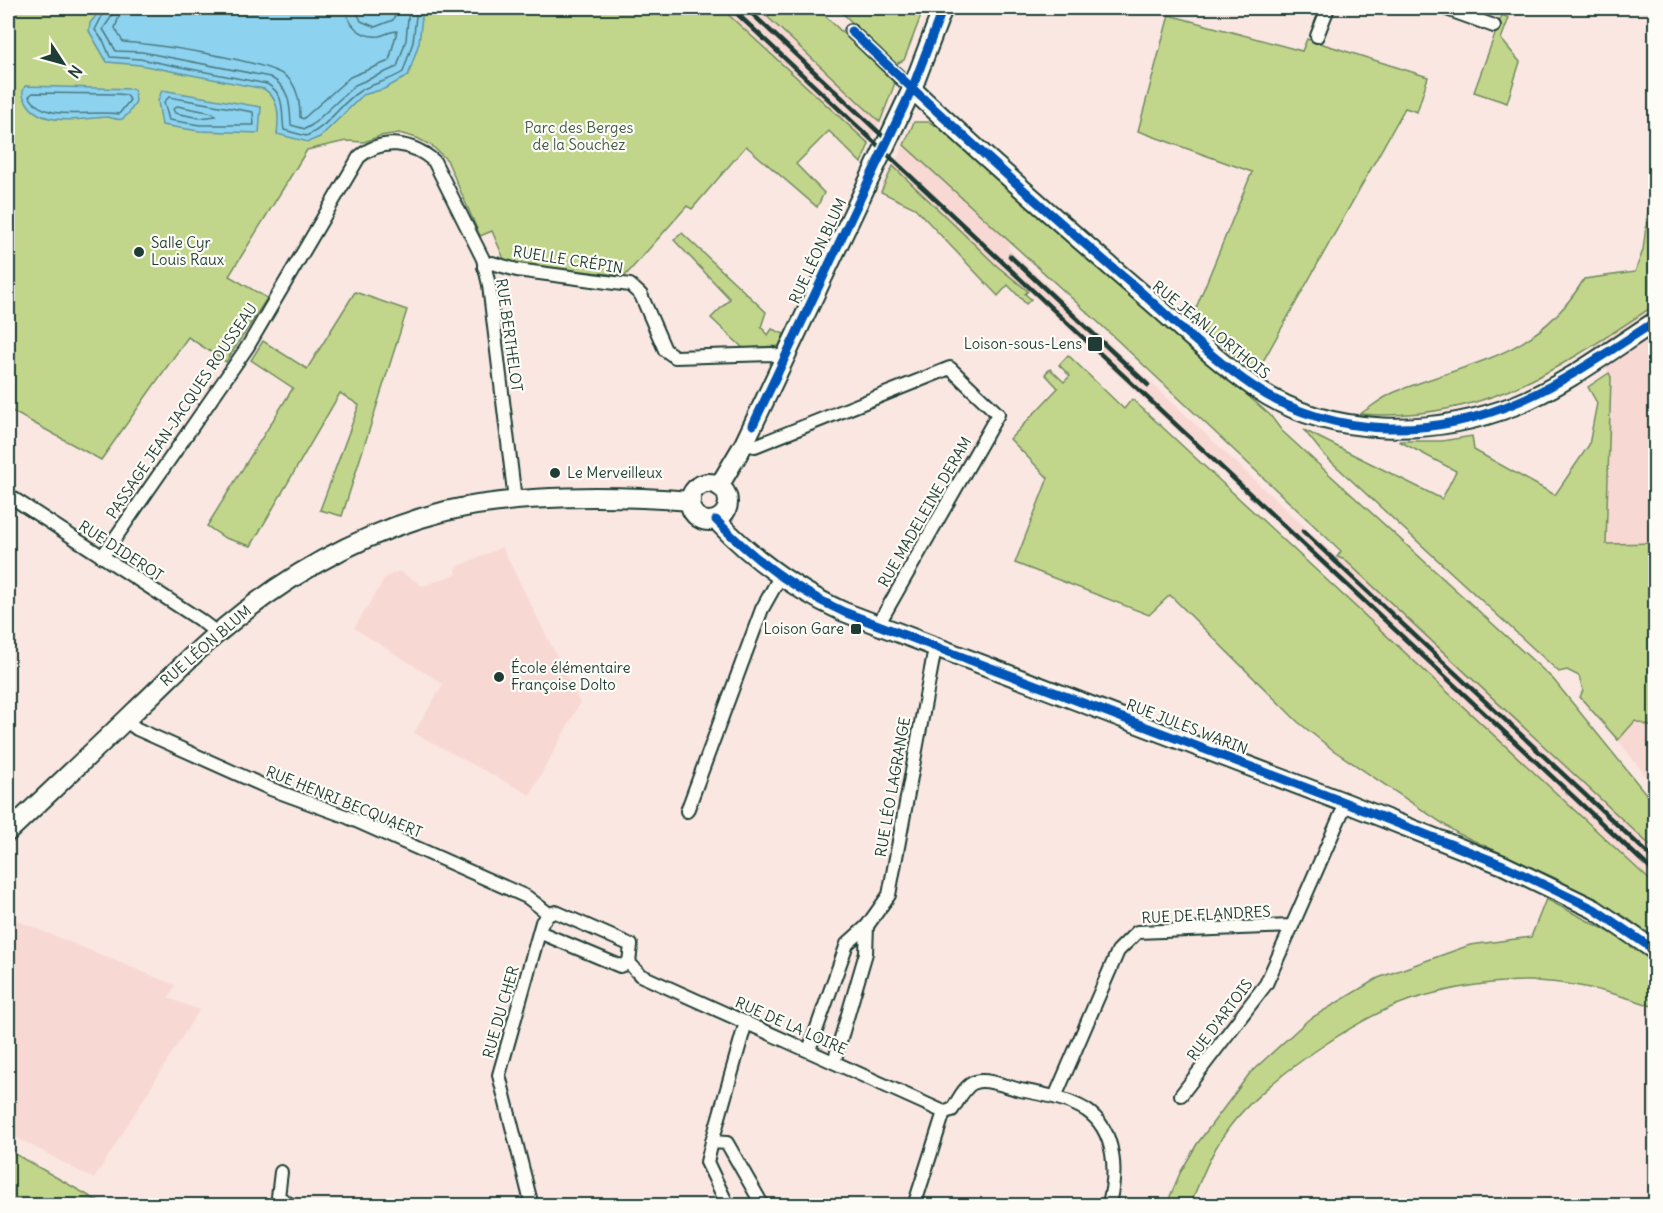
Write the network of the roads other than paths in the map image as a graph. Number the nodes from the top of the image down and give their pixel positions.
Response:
1 (943, 8) edge
2 (1328, 8) edge
3 (1444, 8) edge
4 (1494, 26) dead end
5 (851, 31) dead end
6 (1317, 36) dead end
7 (912, 89) junction
8 (359, 157) joint
9 (484, 267) junction
10 (1656, 321) edge
11 (784, 359) junction
12 (744, 444) junction
13 (719, 486) junction
14 (8, 495) edge
15 (515, 500) junction
16 (690, 501) junction
17 (716, 520) junction
18 (102, 556) junction
19 (781, 575) junction
20 (878, 625) junction
21 (217, 633) junction
22 (935, 648) junction
23 (125, 720) junction
24 (1346, 803) junction
25 (687, 812) dead end
26 (8, 832) edge
27 (549, 914) junction
28 (867, 926) junction
29 (1292, 926) junction
30 (539, 932) junction
31 (1656, 951) edge
32 (629, 963) junction
33 (746, 1022) junction
34 (809, 1050) junction
35 (834, 1062) junction
36 (1181, 1095) dead end
37 (1055, 1098) junction
38 (944, 1112) junction
39 (712, 1142) junction
40 (281, 1172) dead end
41 (293, 1206) edge
42 (531, 1206) edge
43 (728, 1206) edge
44 (754, 1206) edge
45 (914, 1206) edge
46 (1108, 1206) edge

1 - 7 street, RUE LÉON BLUM
2 - 6 street
3 - 4 street
5 - 7 street, RUE JEAN LORTHOIS
7 - 10 street, RUE JEAN LORTHOIS
7 - 11 street, RUE LÉON BLUM
8 - 9 street, RUE BERTHELOT
8 - 18 street, PASSAGE JEAN-JACQUES ROUSSEAU
9 - 11 street, RUELLE CRÉPIN
9 - 15 street, RUE BERTHELOT
11 - 12 street, RUE LÉON BLUM
12 - 13 street, RUE LÉON BLUM
12 - 20 street, RUE MADELEINE DERAM
13 - 16 street
13 - 17 street
14 - 18 street, RUE DIDEROT
15 - 16 street, RUE LÉON BLUM
15 - 21 street, RUE LÉON BLUM
16 - 17 street
17 - 19 street, RUE JULES WARIN
18 - 21 street, RUE DIDEROT
19 - 20 street, RUE JULES WARIN
19 - 25 street
20 - 22 street, RUE JULES WARIN
21 - 23 street, RUE LÉON BLUM
22 - 24 street, RUE JULES WARIN
22 - 28 street, RUE LÉO LAGRANGE
23 - 26 street, RUE LÉON BLUM
23 - 27 street, RUE HENRI BECQUAERT
24 - 29 street, RUE DE FLANDRES
24 - 31 street, RUE JULES WARIN
27 - 30 street
27 - 32 street
28 - 34 street, RUE LÉO LAGRANGE
28 - 35 street
29 - 36 street, RUE D'ARTOIS
29 - 37 street, RUE DE FLANDRES
30 - 32 street, RUE DE LA LOIRE
30 - 42 street, RUE DU CHER
32 - 33 street, RUE DE LA LOIRE
33 - 34 street, RUE DE LA LOIRE
33 - 39 street
34 - 35 street, RUE DE LA LOIRE
35 - 38 street, RUE DE LA LOIRE
37 - 38 street
37 - 46 street
38 - 45 street
39 - 43 street
39 - 44 street
40 - 41 street

